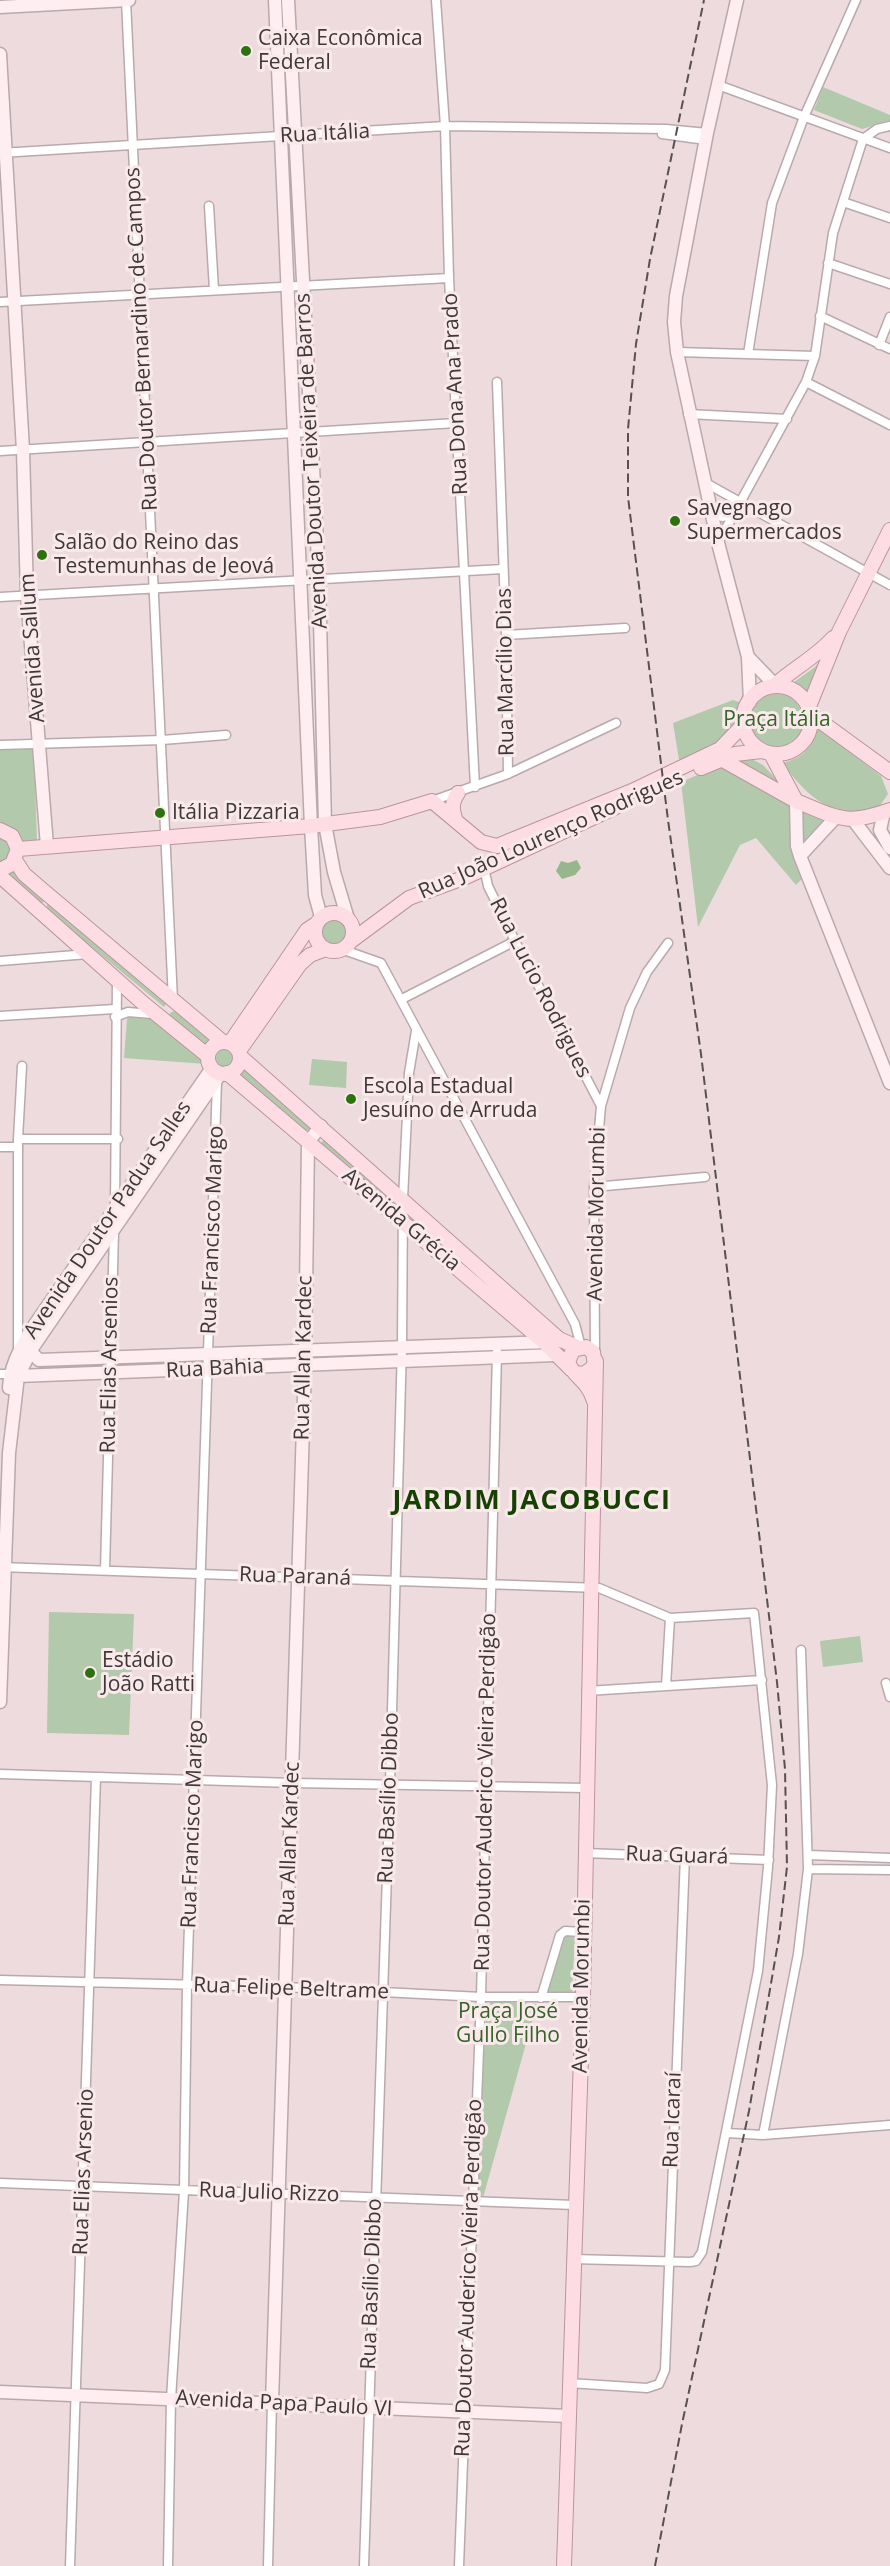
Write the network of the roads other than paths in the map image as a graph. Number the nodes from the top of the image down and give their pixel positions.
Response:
1 (127, 0) edge
2 (275, 0) edge
3 (288, 0) edge
4 (436, 0) edge
5 (737, 0) edge
6 (855, 0) edge
7 (0, 7) edge
8 (0, 54) edge
9 (718, 85) junction
10 (804, 117) junction
11 (445, 126) junction
12 (890, 126) edge
13 (281, 136) junction
14 (296, 136) junction
15 (706, 136) junction
16 (863, 139) junction
17 (133, 147) junction
18 (890, 148) edge
19 (2, 152) edge
20 (843, 202) junction
21 (209, 206) dead end
22 (890, 218) edge
23 (828, 263) junction
24 (449, 278) junction
25 (890, 284) edge
26 (289, 286) junction
27 (303, 286) junction
28 (214, 290) junction
29 (139, 295) junction
30 (6, 302) edge
31 (820, 316) junction
32 (890, 317) edge
33 (879, 345) junction
34 (890, 349) edge
35 (676, 352) junction
36 (748, 354) junction
37 (815, 356) junction
38 (497, 382) dead end
39 (806, 382) junction
40 (688, 414) junction
41 (787, 419) junction
42 (456, 423) junction
43 (890, 425) edge
44 (311, 433) junction
45 (294, 435) junction
46 (147, 443) junction
47 (22, 450) junction
48 (0, 452) edge
49 (703, 481) junction
50 (722, 493) junction
51 (708, 500) junction
52 (740, 503) junction
53 (711, 514) junction
54 (734, 514) junction
55 (890, 530) edge
56 (718, 543) junction
57 (503, 569) junction
58 (465, 573) junction
59 (868, 573) junction
60 (319, 579) junction
61 (302, 581) junction
62 (890, 585) edge
63 (155, 589) junction
64 (27, 595) junction
65 (0, 597) edge
66 (626, 628) dead end
67 (838, 632) junction
68 (506, 635) junction
69 (748, 657) junction
70 (775, 685) junction
71 (750, 702) junction
72 (809, 711) junction
73 (616, 723) dead end
74 (745, 723) junction
75 (226, 735) dead end
76 (162, 740) junction
77 (40, 742) junction
78 (0, 745) edge
79 (766, 753) junction
80 (721, 759) junction
81 (890, 772) edge
82 (508, 774) junction
83 (475, 788) junction
84 (458, 793) junction
85 (890, 798) edge
86 (795, 800) junction
87 (432, 801) junction
88 (887, 811) edge
89 (836, 817) junction
90 (456, 821) junction
91 (854, 821) junction
92 (318, 825) junction
93 (2, 830) edge
94 (167, 839) junction
95 (47, 846) junction
96 (890, 848) edge
97 (17, 855) junction
98 (800, 856) junction
99 (484, 868) junction
100 (890, 868) edge
101 (0, 870) edge
102 (0, 876) edge
103 (50, 896) junction
104 (38, 910) junction
105 (348, 919) junction
106 (319, 920) junction
107 (515, 941) junction
108 (668, 943) dead end
109 (346, 945) junction
110 (326, 949) junction
111 (88, 954) junction
112 (0, 961) edge
113 (117, 980) junction
114 (158, 988) junction
115 (402, 999) junction
116 (173, 1001) junction
117 (144, 1004) junction
118 (115, 1013) junction
119 (0, 1016) edge
120 (160, 1017) junction
121 (416, 1031) junction
122 (233, 1048) junction
123 (22, 1066) dead end
124 (217, 1070) junction
125 (890, 1083) edge
126 (601, 1106) junction
127 (321, 1126) junction
128 (118, 1139) junction
129 (308, 1142) junction
130 (18, 1143) junction
131 (0, 1147) edge
132 (705, 1177) dead end
133 (594, 1187) junction
134 (403, 1199) junction
135 (116, 1206) junction
136 (404, 1223) junction
137 (114, 1232) junction
138 (552, 1341) junction
139 (496, 1342) junction
140 (402, 1345) junction
141 (579, 1347) junction
142 (305, 1349) junction
143 (208, 1353) junction
144 (555, 1354) junction
145 (29, 1355) junction
146 (110, 1357) junction
147 (497, 1358) junction
148 (595, 1359) junction
149 (402, 1361) junction
150 (305, 1364) junction
151 (208, 1369) junction
152 (574, 1371) junction
153 (110, 1374) junction
154 (9, 1375) edge
155 (38, 1375) junction
156 (595, 1406) junction
157 (2, 1567) edge
158 (105, 1570) junction
159 (201, 1574) junction
160 (299, 1578) junction
161 (395, 1580) junction
162 (491, 1584) junction
163 (590, 1589) junction
164 (670, 1618) junction
165 (801, 1650) dead end
166 (762, 1680) junction
167 (886, 1683) dead end
168 (666, 1686) junction
169 (588, 1691) junction
170 (890, 1697) edge
171 (0, 1702) edge
172 (0, 1774) edge
173 (96, 1777) junction
174 (195, 1780) junction
175 (293, 1783) junction
176 (390, 1784) junction
177 (487, 1786) junction
178 (586, 1788) junction
179 (585, 1853) junction
180 (809, 1855) junction
181 (686, 1856) junction
182 (890, 1858) edge
183 (769, 1860) junction
184 (808, 1869) junction
185 (890, 1870) edge
186 (582, 1932) junction
187 (0, 1980) edge
188 (90, 1983) junction
189 (187, 1986) junction
190 (284, 1987) junction
191 (382, 1992) junction
192 (480, 1996) junction
193 (583, 1997) junction
194 (541, 1998) junction
195 (890, 2125) edge
196 (727, 2133) junction
197 (763, 2136) junction
198 (0, 2183) edge
199 (84, 2188) junction
200 (184, 2191) junction
201 (278, 2194) junction
202 (375, 2196) junction
203 (471, 2201) junction
204 (574, 2205) junction
205 (572, 2259) junction
206 (668, 2262) junction
207 (569, 2383) junction
208 (0, 2392) edge
209 (77, 2394) junction
210 (171, 2399) junction
211 (272, 2402) junction
212 (369, 2408) junction
213 (463, 2412) junction
214 (568, 2416) junction
215 (70, 2566) edge
216 (168, 2566) edge
217 (268, 2566) edge
218 (364, 2566) edge
219 (459, 2566) edge
220 (564, 2566) edge

1 - 7 main road
1 - 17 street, Rua Doutor Bernardino de Campos
2 - 13 main road, Avenida Doutor Teixeira de Barros
3 - 14 main road, Avenida Doutor Teixeira de Barros
4 - 11 street, Rua Dona Ana Prado
5 - 9 main road
6 - 10 street
8 - 19 main road, Avenida Sallum
9 - 10 street
9 - 15 main road
10 - 16 street
10 - 36 street
11 - 14 street, Rua Itália
11 - 15 street, Rua Itália
11 - 24 street, Rua Dona Ana Prado
12 - 16 street
13 - 14 street, Rua Itália
13 - 17 street, Rua Itália
13 - 26 main road, Avenida Doutor Teixeira de Barros
14 - 27 main road, Avenida Doutor Teixeira de Barros
15 - 35 main road
16 - 18 street
16 - 20 street
17 - 19 street, Rua Itália
17 - 29 street, Rua Doutor Bernardino de Campos
19 - 30 main road, Avenida Sallum
20 - 22 street
20 - 23 street
21 - 28 street
23 - 25 street
23 - 31 street
24 - 27 street
24 - 42 street, Rua Dona Ana Prado
26 - 27 street
26 - 28 street
26 - 45 main road, Avenida Doutor Teixeira de Barros
27 - 44 main road, Avenida Doutor Teixeira de Barros
28 - 29 street
29 - 30 street
29 - 46 street, Rua Doutor Bernardino de Campos
30 - 47 main road, Avenida Sallum
31 - 33 street
31 - 37 street
32 - 33 street
33 - 34 street
35 - 36 street
35 - 40 main road
36 - 37 street
37 - 39 street
38 - 57 street, Rua Marcílio Dias
39 - 41 street
39 - 43 street
40 - 41 street
40 - 49 main road
41 - 52 street
42 - 44 street
42 - 58 street, Rua Dona Ana Prado
44 - 45 street
44 - 60 main road, Avenida Doutor Teixeira de Barros
45 - 46 street
45 - 61 main road, Avenida Doutor Teixeira de Barros
46 - 47 street
46 - 63 street, Rua Doutor Bernardino de Campos
47 - 48 street
47 - 64 main road, Avenida Sallum
49 - 50 street
49 - 51 main road
50 - 51 street
50 - 52 street
51 - 53 main road
52 - 54 street
52 - 59 street
53 - 54 street
53 - 56 main road
54 - 56 street
55 - 59 main road
56 - 69 main road
57 - 58 street
57 - 68 street, Rua Marcílio Dias
58 - 60 street
58 - 83 street, Rua Dona Ana Prado
59 - 62 street
59 - 67 main road
60 - 61 street
60 - 92 main road, Avenida Doutor Teixeira de Barros
61 - 63 street
61 - 92 main road, Avenida Doutor Teixeira de Barros
63 - 64 street
63 - 76 street, Rua Doutor Bernardino de Campos
64 - 65 street
64 - 77 main road, Avenida Sallum
66 - 68 street
67 - 70 main road
67 - 72 main road
68 - 82 street, Rua Marcílio Dias
69 - 70 main road
69 - 71 main road
70 - 71 main road
70 - 72 main road
71 - 74 main road
72 - 79 main road
72 - 81 main road
73 - 82 street
74 - 79 main road
74 - 90 main road, Rua João Lourenço Rodrigues
75 - 76 street
76 - 77 street
76 - 94 street, Rua Doutor Bernardino de Campos
77 - 78 street
77 - 95 main road, Avenida Sallum
79 - 80 main road, Rua João Lourenço Rodrigues
79 - 86 main road
80 - 86 main road
80 - 99 main road, Rua João Lourenço Rodrigues
82 - 83 street
83 - 84 street
84 - 87 street
84 - 90 main road
85 - 88 main road
86 - 89 main road
86 - 98 main road
87 - 90 main road, Rua João Lourenço Rodrigues
87 - 92 main road
88 - 91 main road
88 - 96 main road
89 - 91 main road
89 - 98 main road
91 - 100 main road
92 - 94 main road
92 - 105 main road, Avenida Doutor Teixeira de Barros
92 - 106 main road, Avenida Doutor Teixeira de Barros
93 - 97 main road, Avenida Grécia
94 - 95 main road
94 - 116 street, Rua Doutor Bernardino de Campos
95 - 97 main road
97 - 101 main road
97 - 103 main road, Avenida Grécia
98 - 125 main road
99 - 107 street, Rua Lucio Rodrigues
99 - 109 main road, Rua João Lourenço Rodrigues
102 - 104 main road, Avenida Grécia
103 - 104 main road
103 - 114 main road, Avenida Grécia
104 - 111 main road, Avenida Grécia
105 - 106 main road
105 - 109 main road
106 - 110 main road
106 - 122 main road
107 - 115 street
107 - 126 street, Rua Lucio Rodrigues
108 - 126 street, Avenida Morumbi
109 - 110 main road
109 - 115 street
110 - 122 main road
111 - 112 street
111 - 113 main road, Avenida Grécia
113 - 117 main road, Avenida Grécia
113 - 118 street, Rua Elias Arsenios
114 - 116 main road, Avenida Grécia
114 - 117 main road
115 - 121 street
116 - 120 main road
116 - 122 main road, Avenida Grécia
117 - 120 main road, Avenida Grécia
118 - 119 street
118 - 120 street
118 - 128 street, Rua Elias Arsenios
120 - 124 main road, Avenida Grécia
121 - 134 street, Rua Basílio Dibbo
121 - 141 street
122 - 124 main road
122 - 124 main road
122 - 127 main road, Avenida Grécia
123 - 130 street
124 - 129 main road, Avenida Grécia
124 - 135 main road, Avenida Doutor Padua Salles
124 - 137 main road, Avenida Doutor Padua Salles
124 - 143 street, Rua Francisco Marigo
126 - 133 street, Avenida Morumbi
127 - 129 main road
127 - 134 main road, Avenida Grécia
128 - 130 street
128 - 135 street, Rua Elias Arsenios
129 - 136 main road, Avenida Grécia
129 - 142 main road, Rua Allan Kardec
130 - 131 street
130 - 145 street
132 - 133 street
133 - 148 street, Avenida Morumbi
134 - 136 street, Rua Basílio Dibbo
134 - 138 main road, Avenida Grécia
135 - 137 street, Rua Elias Arsenios
135 - 145 main road, Avenida Doutor Padua Salles
136 - 138 main road, Avenida Grécia
136 - 140 street, Rua Basílio Dibbo
137 - 145 main road, Avenida Doutor Padua Salles
137 - 146 street, Rua Elias Arsenios
138 - 139 main road, Rua Bahia
138 - 141 main road, Avenida Grécia
138 - 144 main road, Avenida Grécia
139 - 140 main road, Rua Bahia
139 - 147 street, Rua Doutor Auderico Vieira Perdigão
140 - 142 main road, Rua Bahia
140 - 149 street, Rua Basílio Dibbo
141 - 148 main road
141 - 152 main road
142 - 143 main road, Rua Bahia
142 - 150 main road, Rua Allan Kardec
143 - 146 main road, Rua Bahia
143 - 151 street, Rua Francisco Marigo
144 - 147 main road, Rua Bahia
144 - 152 main road, Avenida Grécia
145 - 146 main road, Rua Bahia
145 - 154 main road, Avenida Doutor Padua Salles
145 - 155 main road
146 - 153 street, Rua Elias Arsenios
147 - 149 main road, Rua Bahia
147 - 162 street, Rua Doutor Auderico Vieira Perdigão
148 - 152 main road
148 - 156 main road, Avenida Morumbi
149 - 150 main road, Rua Bahia
149 - 161 street, Rua Basílio Dibbo
150 - 151 main road, Rua Bahia
150 - 160 main road, Rua Allan Kardec
151 - 153 main road, Rua Bahia
151 - 159 street, Rua Francisco Marigo
152 - 156 main road, Avenida Morumbi
153 - 155 main road, Rua Bahia
153 - 158 street, Rua Elias Arsenios
154 - 155 main road, Rua Bahia
154 - 157 main road, Avenida Doutor Padua Salles
156 - 163 main road, Avenida Morumbi
157 - 158 street, Rua Paraná
157 - 171 main road, Avenida Doutor Padua Salles
158 - 159 street, Rua Paraná
159 - 160 street, Rua Paraná
159 - 174 street, Rua Francisco Marigo
160 - 161 street, Rua Paraná
160 - 175 main road, Rua Allan Kardec
161 - 162 street, Rua Paraná
161 - 176 street, Rua Basílio Dibbo
162 - 163 street, Rua Paraná
162 - 177 street, Rua Doutor Auderico Vieira Perdigão
163 - 164 street, Rua Paraná
163 - 169 main road, Avenida Morumbi
164 - 166 street
164 - 168 street
165 - 180 street
166 - 168 street
166 - 183 street
167 - 170 street
168 - 169 street
169 - 178 main road, Avenida Morumbi
172 - 173 street
173 - 174 street
173 - 188 street, Rua Elias Arsenio
174 - 175 street
174 - 189 street, Rua Francisco Marigo
175 - 176 street
175 - 190 main road, Rua Allan Kardec
176 - 177 street
176 - 191 street, Rua Basílio Dibbo
177 - 178 street
177 - 192 street, Rua Doutor Auderico Vieira Perdigão
178 - 179 main road, Avenida Morumbi
179 - 181 street, Rua Guará
179 - 186 main road, Avenida Morumbi
180 - 182 street
180 - 184 street
181 - 183 street, Rua Guará
181 - 206 street, Rua Icaraí
183 - 196 street
184 - 185 street
184 - 197 street
186 - 193 main road, Avenida Morumbi
186 - 194 street
187 - 188 street, Rua Felipe Beltrame
188 - 189 street, Rua Felipe Beltrame
188 - 199 street, Rua Elias Arsenio
189 - 190 street, Rua Felipe Beltrame
189 - 200 street, Rua Francisco Marigo
190 - 191 street, Rua Felipe Beltrame
190 - 201 main road, Rua Allan Kardec
191 - 192 street, Rua Felipe Beltrame
191 - 202 street, Rua Basílio Dibbo
192 - 194 street, Rua Felipe Beltrame
192 - 203 street, Rua Doutor Auderico Vieira Perdigão
193 - 194 street, Rua Felipe Beltrame
193 - 204 main road, Avenida Morumbi
195 - 197 street
196 - 197 street
196 - 206 street
198 - 199 street, Rua Julio Rizzo
199 - 200 street, Rua Julio Rizzo
199 - 209 street, Rua Elias Arsenio
200 - 201 street, Rua Julio Rizzo
200 - 210 street, Rua Francisco Marigo
201 - 202 street, Rua Julio Rizzo
201 - 211 main road, Rua Allan Kardec
202 - 203 street, Rua Julio Rizzo
202 - 212 street, Rua Basílio Dibbo
203 - 204 street, Rua Julio Rizzo
203 - 213 street, Rua Doutor Auderico Vieira Perdigão
204 - 205 main road, Avenida Morumbi
205 - 206 street
205 - 207 main road, Avenida Morumbi
206 - 207 street, Rua Icaraí
207 - 214 main road, Avenida Morumbi
208 - 209 main road, Avenida Papa Paulo VI
209 - 210 main road, Avenida Papa Paulo VI
209 - 215 street, Rua Elias Arsenio
210 - 211 main road, Avenida Papa Paulo VI
210 - 216 street, Rua Francisco Marigo
211 - 212 main road, Avenida Papa Paulo VI
211 - 217 street, Rua Allan Kardec
212 - 213 main road, Avenida Papa Paulo VI
212 - 218 street, Rua Basílio Dibbo
213 - 214 main road, Avenida Papa Paulo VI
213 - 219 street, Rua Doutor Auderico Vieira Perdigão
214 - 220 main road, Avenida Morumbi

